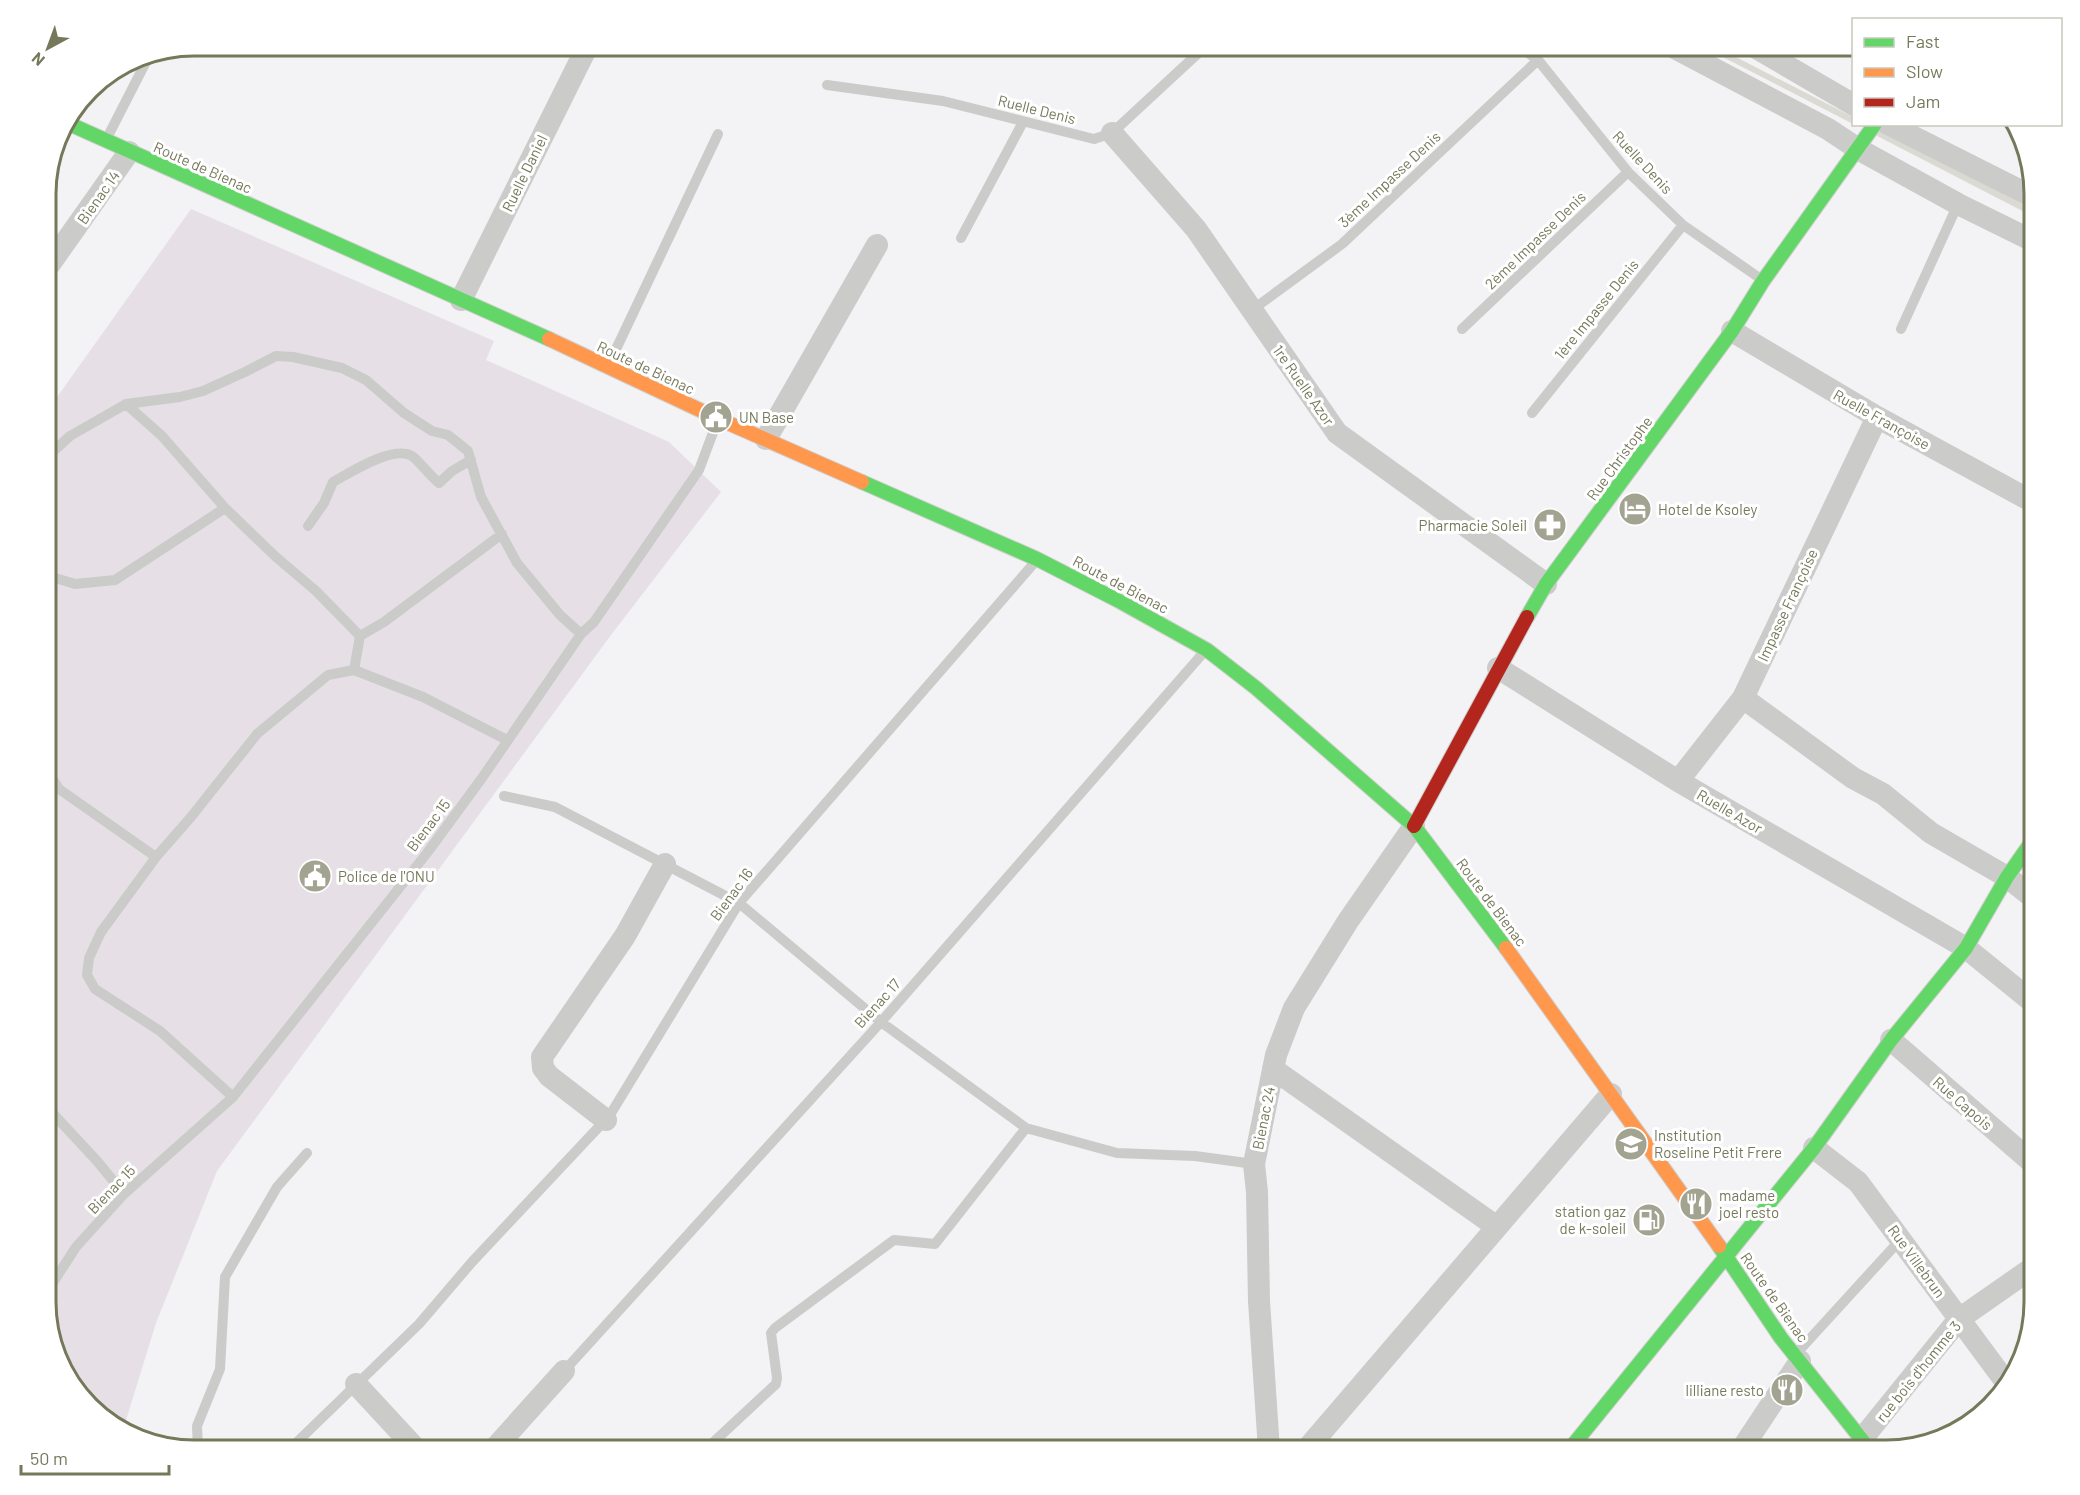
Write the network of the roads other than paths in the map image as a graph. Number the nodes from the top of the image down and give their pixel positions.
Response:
1 (1196, 55) edge
2 (1531, 55) edge
3 (1688, 55) edge
4 (1768, 55) edge
5 (583, 56) edge
6 (1538, 60) junction
7 (145, 65) edge
8 (827, 85) dead end
9 (1852, 104) edge
10 (1023, 122) junction
11 (74, 126) edge
12 (1874, 126) edge
13 (1892, 126) edge
14 (1112, 133) junction
15 (718, 134) dead end
16 (106, 141) junction
17 (1858, 149) junction
18 (129, 152) junction
19 (1628, 172) junction
20 (2024, 192) edge
21 (1958, 204) junction
22 (1683, 225) junction
23 (2024, 237) edge
24 (961, 238) dead end
25 (877, 245) dead end
26 (56, 255) edge
27 (1763, 281) junction
28 (461, 300) junction
29 (1252, 310) junction
30 (1462, 329) dead end
31 (1901, 329) dead end
32 (1732, 331) junction
33 (608, 366) junction
34 (126, 404) junction
35 (1532, 413) dead end
36 (1877, 417) junction
37 (718, 419) junction
38 (766, 439) junction
39 (56, 449) edge
40 (471, 460) junction
41 (2024, 496) edge
42 (225, 508) junction
43 (308, 526) dead end
44 (502, 534) junction
45 (1037, 559) junction
46 (56, 581) edge
47 (1546, 584) junction
48 (581, 634) junction
49 (360, 636) junction
50 (1207, 650) junction
51 (1498, 668) junction
52 (354, 670) junction
53 (1743, 699) junction
54 (507, 740) junction
55 (1678, 781) junction
56 (56, 784) edge
57 (504, 796) dead end
58 (1414, 826) junction
59 (2024, 853) edge
60 (156, 857) junction
61 (665, 864) junction
62 (2007, 877) junction
63 (2024, 890) edge
64 (739, 903) junction
65 (1966, 948) junction
66 (2024, 995) edge
67 (881, 1022) junction
68 (1891, 1040) junction
69 (1273, 1069) junction
70 (1611, 1094) junction
71 (233, 1096) junction
72 (56, 1117) edge
73 (606, 1120) junction
74 (1026, 1128) junction
75 (1814, 1148) junction
76 (308, 1153) dead end
77 (2024, 1155) edge
78 (1254, 1164) junction
79 (124, 1194) junction
80 (1497, 1227) junction
81 (1901, 1239) junction
82 (1726, 1256) junction
83 (2024, 1274) edge
84 (56, 1278) edge
85 (1959, 1319) junction
86 (1798, 1358) junction
87 (564, 1371) joint
88 (2002, 1376) edge
89 (356, 1384) junction
90 (198, 1440) edge
91 (301, 1440) edge
92 (408, 1440) edge
93 (502, 1440) edge
94 (716, 1440) edge
95 (1268, 1440) edge
96 (1315, 1440) edge
97 (1577, 1440) edge
98 (1747, 1440) edge
99 (1863, 1440) edge
100 (1869, 1440) edge

1 - 14 lane
2 - 6 lane, Ruelle Denis
3 - 17 street
4 - 9 street
5 - 28 street, Ruelle Daniel
6 - 19 lane, Ruelle Denis
6 - 29 lane, 3ème Impasse Denis
7 - 16 lane
8 - 10 lane, Ruelle Denis
10 - 14 lane, Ruelle Denis
10 - 24 lane
11 - 16 main road, Route de Bienac
12 - 17 main road, Rue Christophe
13 - 20 street
14 - 29 street, 1re Ruelle Azor
15 - 33 lane
16 - 18 main road, Route de Bienac
17 - 21 street
17 - 27 main road, Rue Christophe
18 - 26 street, Bienac 14
18 - 28 main road, Route de Bienac
19 - 22 lane, Ruelle Denis
19 - 30 lane, 2ème Impasse Denis
21 - 23 street
21 - 31 lane
22 - 27 lane, Ruelle Denis
22 - 35 lane, 1ère Impasse Denis
25 - 38 street
27 - 32 main road, Rue Christophe
28 - 33 main road, Route de Bienac
29 - 47 street, 1re Ruelle Azor
32 - 36 street, Ruelle Françoise
32 - 47 main road, Rue Christophe
33 - 37 main road, Route de Bienac
34 - 39 lane
34 - 40 lane
34 - 42 lane
36 - 41 street, Ruelle Françoise
36 - 53 street, Impasse Françoise
37 - 38 main road, Route de Bienac
37 - 48 lane, Bienac 15
38 - 45 main road, Route de Bienac
40 - 43 lane
40 - 44 lane
42 - 46 lane
42 - 49 lane
44 - 48 lane
44 - 49 lane
45 - 50 main road, Route de Bienac
45 - 64 lane, Bienac 16
47 - 51 main road, Rue Christophe
48 - 54 lane, Bienac 15
49 - 52 lane
50 - 58 main road, Route de Bienac
50 - 67 lane, Bienac 17
51 - 55 street, Ruelle Azor
51 - 58 main road, Rue Christophe
52 - 54 lane
52 - 60 lane
53 - 55 street, Impasse Françoise
53 - 62 street
54 - 71 lane, Bienac 15
55 - 65 street, Ruelle Azor
56 - 60 lane
57 - 61 lane
58 - 69 street, Bienac 24
58 - 70 main road, Route de Bienac
59 - 62 main road
60 - 71 lane
61 - 64 lane
61 - 73 street
62 - 63 street
62 - 65 main road
64 - 67 lane
64 - 73 lane, Bienac 16
65 - 66 street, Ruelle Azor
65 - 68 main road
67 - 74 lane
67 - 87 lane, Bienac 17
68 - 75 main road
68 - 77 street, Rue Capois
69 - 78 street, Bienac 24
69 - 80 street
70 - 80 street
70 - 82 main road, Route de Bienac
71 - 79 lane, Bienac 15
72 - 79 lane
73 - 89 lane, Bienac 16
74 - 78 lane
74 - 94 lane
75 - 81 street, Rue Villebrun
75 - 82 main road
76 - 90 lane
78 - 95 street, Bienac 24
79 - 84 lane, Bienac 15
80 - 96 street
81 - 85 street, Rue Villebrun
81 - 86 lane
82 - 86 main road, Route de Bienac
82 - 97 main road
83 - 85 street, rue bois d'homme 3
85 - 88 street, Rue Villebrun
85 - 100 street, rue bois d'homme 3
86 - 98 street
86 - 99 main road, Route de Bienac
87 - 93 street
89 - 91 lane, Bienac 16
89 - 92 street

